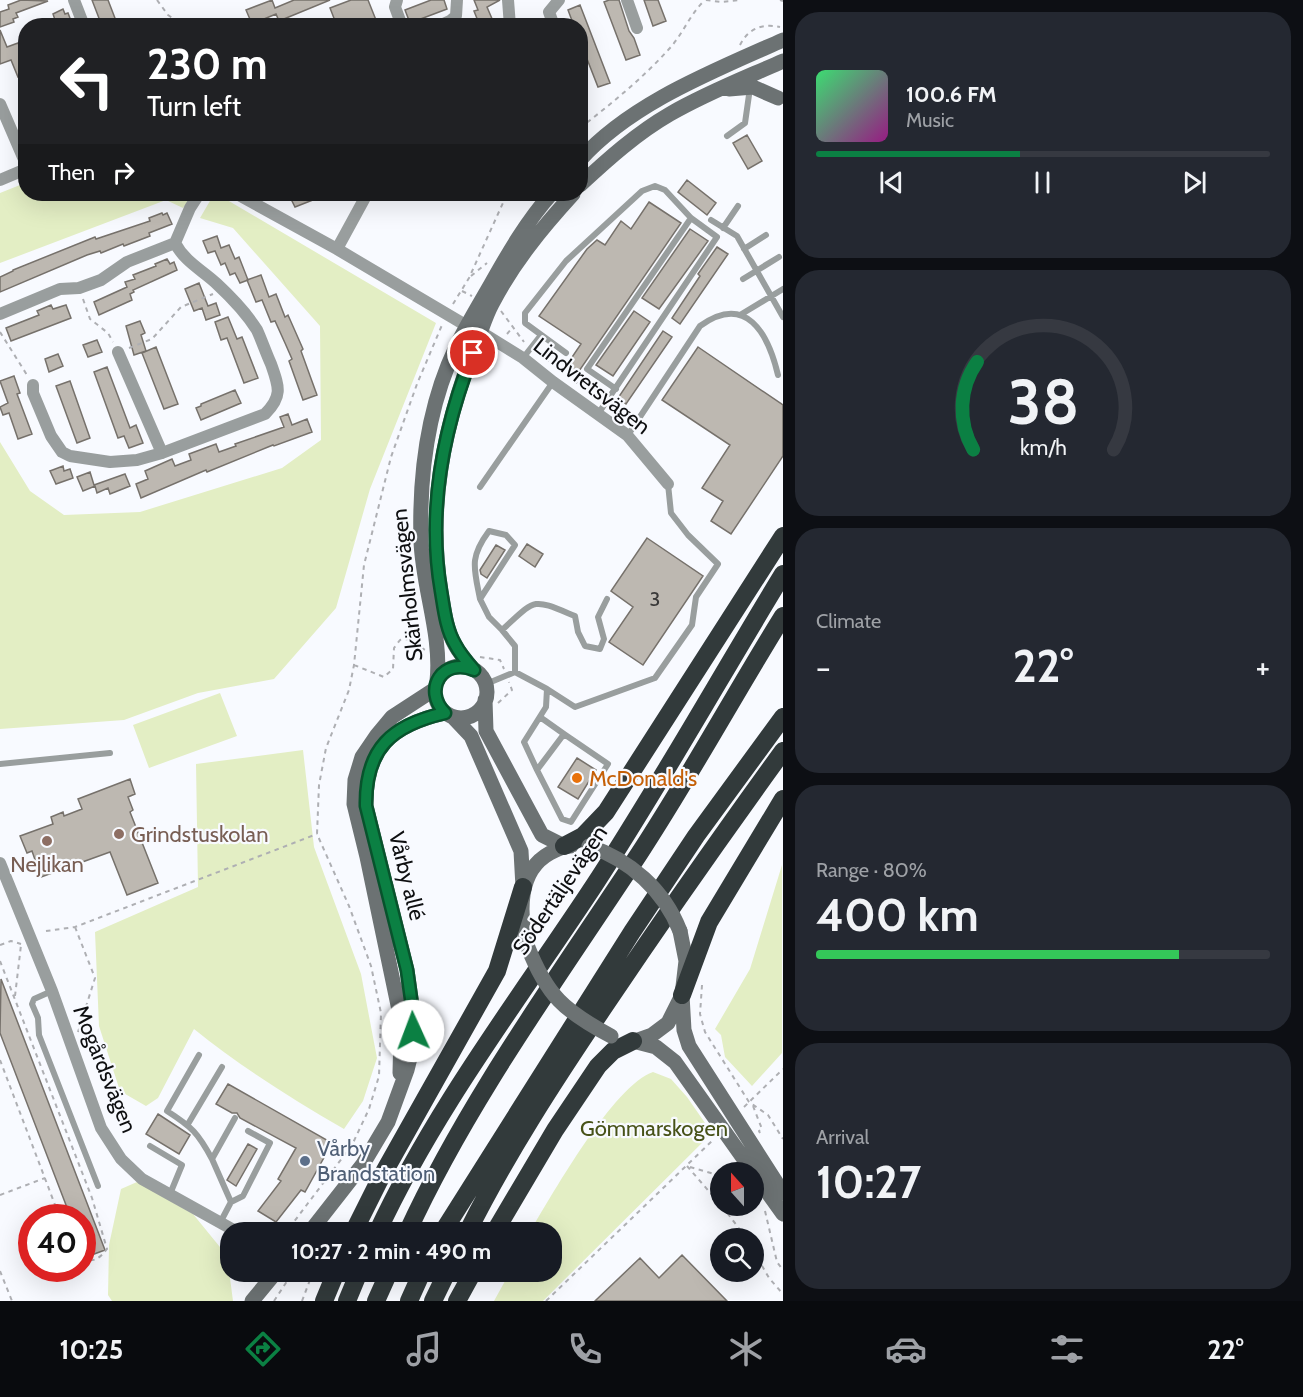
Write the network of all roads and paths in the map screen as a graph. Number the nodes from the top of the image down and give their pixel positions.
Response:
1 (74, 0) edge
2 (157, 0) edge
3 (397, 0) edge
4 (457, 0) edge
5 (508, 0) edge
6 (559, 0) edge
7 (627, 0) edge
8 (706, 0) edge
9 (741, 0) edge
10 (81, 18) edge
11 (172, 18) edge
12 (399, 18) edge
13 (454, 18) edge
14 (509, 18) edge
15 (551, 18) edge
16 (637, 28) dead end
17 (777, 43) edge
18 (756, 52) junction
19 (781, 65) edge
20 (764, 69) junction
21 (750, 87) junction
22 (704, 96) junction
23 (780, 103) edge
24 (0, 104) edge
25 (588, 122) edge
26 (727, 136) dead end
27 (18, 146) edge
28 (588, 153) edge
29 (18, 172) edge
30 (588, 178) edge
31 (0, 180) edge
32 (194, 201) edge
33 (250, 201) edge
34 (363, 201) edge
35 (504, 201) edge
36 (546, 201) edge
37 (567, 201) edge
38 (738, 206) dead end
39 (691, 218) junction
40 (711, 220) dead end
41 (723, 228) junction
42 (766, 235) dead end
43 (175, 243) junction
44 (337, 249) junction
45 (744, 249) junction
46 (779, 257) dead end
47 (756, 271) junction
48 (743, 279) dead end
49 (79, 288) junction
50 (783, 289) edge
51 (223, 290) junction
52 (770, 296) junction
53 (0, 314) edge
54 (447, 314) junction
55 (740, 315) junction
56 (783, 317) edge
57 (474, 329) junction
58 (0, 332) edge
59 (541, 336) junction
60 (501, 343) junction
61 (118, 352) junction
62 (527, 353) junction
63 (566, 353) dead end
64 (778, 375) dead end
65 (553, 382) junction
66 (33, 385) joint
67 (616, 388) junction
68 (601, 409) junction
69 (634, 424) junction
70 (627, 435) junction
71 (162, 453) junction
72 (668, 484) joint
73 (480, 487) dead end
74 (783, 536) edge
75 (783, 574) edge
76 (480, 599) junction
77 (607, 599) dead end
78 (783, 616) edge
79 (502, 630) junction
80 (438, 648) junction
81 (475, 662) junction
82 (354, 665) junction
83 (515, 672) junction
84 (506, 675) junction
85 (486, 684) junction
86 (436, 685) junction
87 (547, 689) junction
88 (512, 690) dead end
89 (485, 700) junction
90 (449, 715) junction
91 (540, 717) junction
92 (783, 717) edge
93 (564, 734) junction
94 (783, 752) edge
95 (110, 753) dead end
96 (0, 764) edge
97 (537, 770) junction
98 (783, 799) edge
99 (317, 834) junction
100 (564, 846) junction
101 (0, 863) edge
102 (523, 887) junction
103 (75, 927) junction
104 (46, 931) dead end
105 (0, 945) edge
106 (0, 961) edge
107 (703, 978) dead end
108 (52, 991) junction
109 (682, 995) junction
110 (15, 998) junction
111 (633, 1041) junction
112 (73, 1050) junction
113 (199, 1055) dead end
114 (0, 1060) edge
115 (222, 1067) dead end
116 (783, 1069) edge
117 (399, 1090) junction
118 (748, 1102) junction
119 (753, 1106) junction
120 (743, 1108) dead end
121 (235, 1118) dead end
122 (188, 1124) junction
123 (248, 1131) dead end
124 (717, 1136) dead end
125 (761, 1137) dead end
126 (783, 1139) edge
127 (150, 1146) dead end
128 (212, 1159) junction
129 (687, 1166) junction
130 (710, 1173) edge
131 (45, 1178) junction
132 (98, 1186) dead end
133 (710, 1192) edge
134 (783, 1193) edge
135 (170, 1194) junction
136 (0, 1195) edge
137 (231, 1202) junction
138 (55, 1204) edge
139 (94, 1204) edge
140 (96, 1210) edge
141 (765, 1211) dead end
142 (783, 1214) edge
143 (729, 1216) edge
144 (221, 1221) joint
145 (294, 1222) edge
146 (318, 1222) edge
147 (358, 1222) edge
148 (383, 1222) edge
149 (412, 1222) edge
150 (449, 1222) edge
151 (473, 1222) edge
152 (501, 1222) edge
153 (739, 1228) edge
154 (96, 1260) edge
155 (764, 1269) edge
156 (783, 1270) edge
157 (0, 1271) edge
158 (268, 1282) edge
159 (286, 1282) edge
160 (309, 1282) edge
161 (332, 1282) edge
162 (355, 1282) edge
163 (385, 1282) edge
164 (418, 1282) edge
165 (442, 1282) edge
166 (468, 1282) edge
167 (783, 1293) edge
168 (12, 1301) edge
169 (252, 1301) edge
170 (274, 1301) edge
171 (302, 1301) edge
172 (324, 1301) edge
173 (347, 1301) edge
174 (376, 1301) edge
175 (409, 1301) edge
176 (433, 1301) edge
177 (458, 1301) edge
178 (546, 1301) edge

1 - 10 street
2 - 11 path
3 - 12 street
4 - 13 street
5 - 14 street
6 - 15 street
7 - 16 street
8 - 9 path
8 - 25 path
17 - 18 main road
17 - 19 main road
18 - 20 main road
18 - 28 main road
19 - 20 main road
20 - 22 main road
20 - 23 main road
21 - 22 main road
21 - 23 main road
21 - 26 lane
22 - 30 main road
24 - 27 street
29 - 31 street
32 - 43 street
33 - 44 street, Lindvretsvägen
34 - 44 street
35 - 54 path
36 - 57 main road, Skärholmsvägen
37 - 57 main road, Skärholmsvägen
38 - 41 lane
39 - 59 lane
39 - 67 lane
39 - 67 lane
40 - 41 lane
41 - 45 lane
42 - 45 lane
43 - 49 street
43 - 51 street
44 - 54 street, Lindvretsvägen
45 - 47 lane
46 - 47 lane
47 - 48 lane
47 - 52 lane
49 - 53 street
49 - 61 path
50 - 52 lane
51 - 61 path
51 - 71 street
52 - 55 lane
52 - 56 lane
54 - 57 street, Lindvretsvägen
54 - 82 path
55 - 64 lane
55 - 69 lane
57 - 60 street, Lindvretsvägen
57 - 80 main road, Skärholmsvägen
57 - 81 main road, Skärholmsvägen
58 - 66 path
59 - 62 lane
59 - 63 lane
60 - 62 street, Lindvretsvägen
60 - 62 path
61 - 71 street
62 - 65 street, Lindvretsvägen
62 - 68 path
65 - 68 street, Lindvretsvägen
65 - 73 lane
66 - 71 street
67 - 68 lane
68 - 69 path
68 - 70 street, Lindvretsvägen
69 - 70 lane
70 - 72 street, Lindvretsvägen
72 - 87 lane
74 - 100 highway
75 - 148 highway, Södertäljevägen
76 - 76 lane
76 - 79 lane
77 - 79 lane
78 - 149 highway
79 - 83 lane
80 - 82 path
80 - 86 main road, Skärholmsvägen
81 - 84 path
81 - 85 main road
81 - 86 main road
82 - 99 path
83 - 84 lane
83 - 87 lane
84 - 85 lane
84 - 88 path
85 - 89 main road
86 - 90 main road
86 - 117 main road, Vårby allé
87 - 91 lane
89 - 90 main road
89 - 100 main road
90 - 102 main road
90 - 117 main road, Vårby allé
91 - 93 lane
91 - 97 lane
92 - 150 highway
93 - 97 lane
93 - 97 lane
94 - 151 highway
95 - 96 lane
98 - 109 highway
99 - 103 path
99 - 145 path
100 - 102 main road
100 - 109 main road, bridge
101 - 108 street, Mogårdsvägen
102 - 111 main road, bridge
102 - 147 highway
103 - 104 path
103 - 112 path
105 - 110 path
106 - 110 path
107 - 118 path
108 - 112 street, Mogårdsvägen
108 - 132 lane
109 - 111 main road
109 - 134 main road
110 - 139 path
111 - 142 main road
111 - 152 highway
112 - 135 street, Mogårdsvägen
113 - 122 lane
114 - 131 path
115 - 122 lane
116 - 118 path
117 - 146 main road, Vårby allé
118 - 119 path
118 - 120 path
119 - 125 path
119 - 126 path
121 - 128 lane
122 - 128 lane
123 - 137 lane
124 - 129 path
127 - 135 lane
128 - 137 lane
129 - 130 path
129 - 133 path
129 - 178 path
131 - 136 path
131 - 138 path
135 - 144 street, Mogårdsvägen
137 - 144 lane
140 - 154 path
141 - 156 path
143 - 153 path
155 - 167 path
157 - 168 path
158 - 169 main road
159 - 170 path
160 - 171 path
161 - 172 highway
162 - 173 highway
163 - 174 highway
164 - 175 highway
165 - 176 highway
166 - 177 highway

